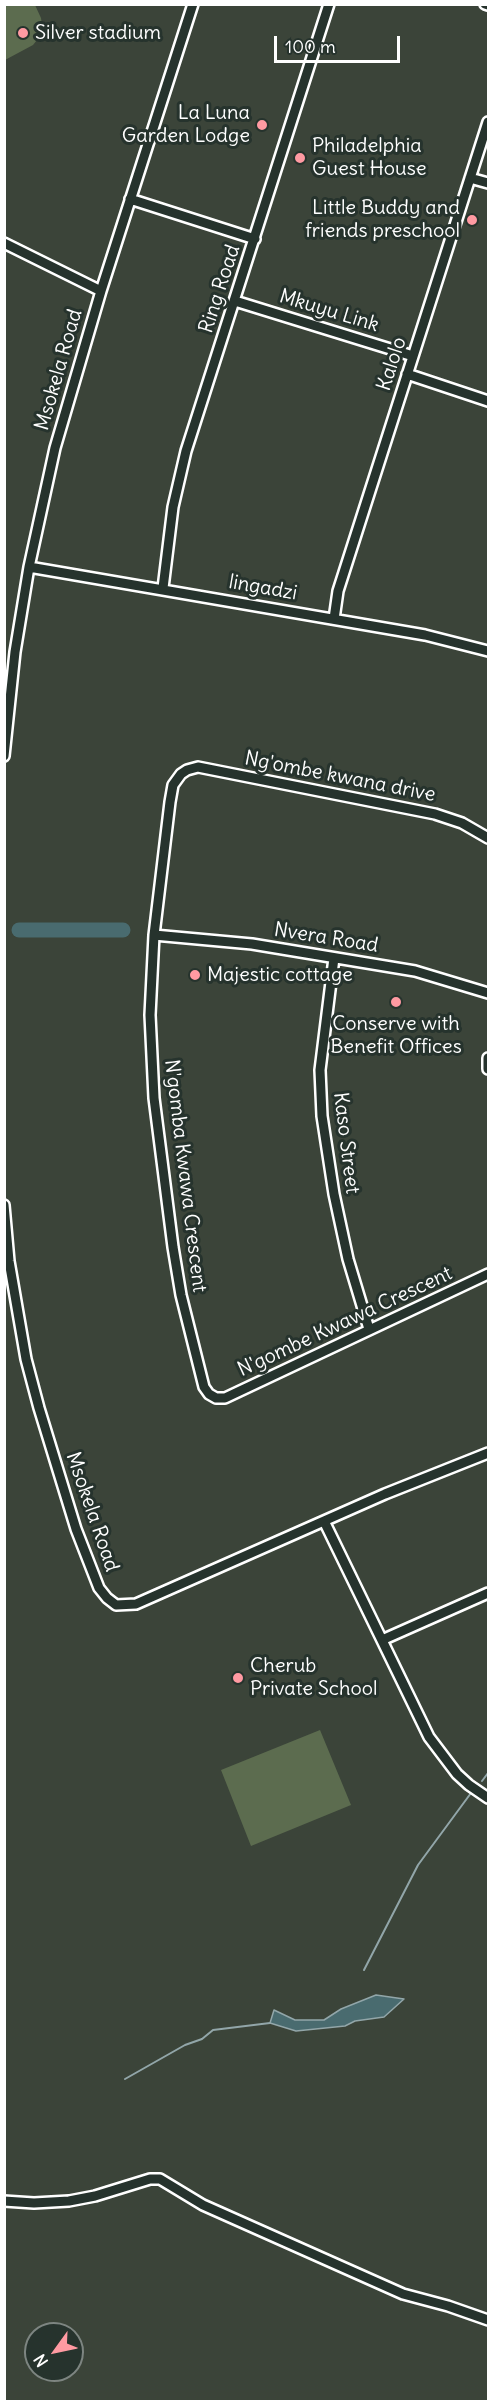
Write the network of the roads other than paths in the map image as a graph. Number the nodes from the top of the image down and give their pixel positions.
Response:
1 (193, 4) edge
2 (329, 4) edge
3 (489, 122) edge
4 (470, 178) junction
5 (489, 183) edge
6 (130, 199) junction
7 (255, 239) junction
8 (4, 243) edge
9 (101, 291) junction
10 (235, 301) junction
11 (413, 356) junction
12 (407, 374) junction
13 (489, 401) edge
14 (29, 567) junction
15 (163, 588) junction
16 (334, 619) junction
17 (489, 651) edge
18 (5, 738) edge
19 (4, 756) edge
20 (181, 774) joint
21 (489, 838) edge
22 (154, 934) junction
23 (334, 958) junction
24 (489, 993) edge
25 (489, 1058) edge
26 (489, 1069) edge
27 (4, 1205) edge
28 (7, 1262) edge
29 (489, 1274) edge
30 (369, 1329) junction
31 (216, 1398) joint
32 (489, 1454) edge
33 (324, 1521) junction
34 (489, 1593) edge
35 (382, 1640) junction
36 (489, 1798) edge
37 (4, 2202) edge
38 (489, 2320) edge

1 - 6 street, Msokela Road
2 - 7 street, Ring Road
3 - 4 street, Kalolo
4 - 5 street
4 - 11 street, Kalolo
6 - 7 street
6 - 9 street, Msokela Road
7 - 10 street, Ring Road
8 - 9 street
9 - 14 street, Msokela Road
10 - 11 street, Mkuyu Link
10 - 15 street, Ring Road
11 - 12 street, Kalolo
12 - 13 street
12 - 16 street, Kalolo
14 - 15 street, lingadzi
14 - 18 street, Msokela Road
15 - 16 street, lingadzi
16 - 17 street, lingadzi
18 - 19 street, Msokela Road
20 - 21 street, Ng'ombe kwana drive
20 - 22 street, N'gomba Kwawa Crescent
22 - 23 street, Nvera Road
22 - 31 street, N'gomba Kwawa Crescent
23 - 24 street, Nvera Road
23 - 30 street, Kaso Street
25 - 26 street
27 - 28 street, Msokela Road
28 - 33 street, Msokela Road
29 - 30 street, N'gombe Kwawa Crescent
30 - 31 street, N'gombe Kwawa Crescent
32 - 33 street, Msokela Road
33 - 35 street
34 - 35 street
35 - 36 street
37 - 38 street

